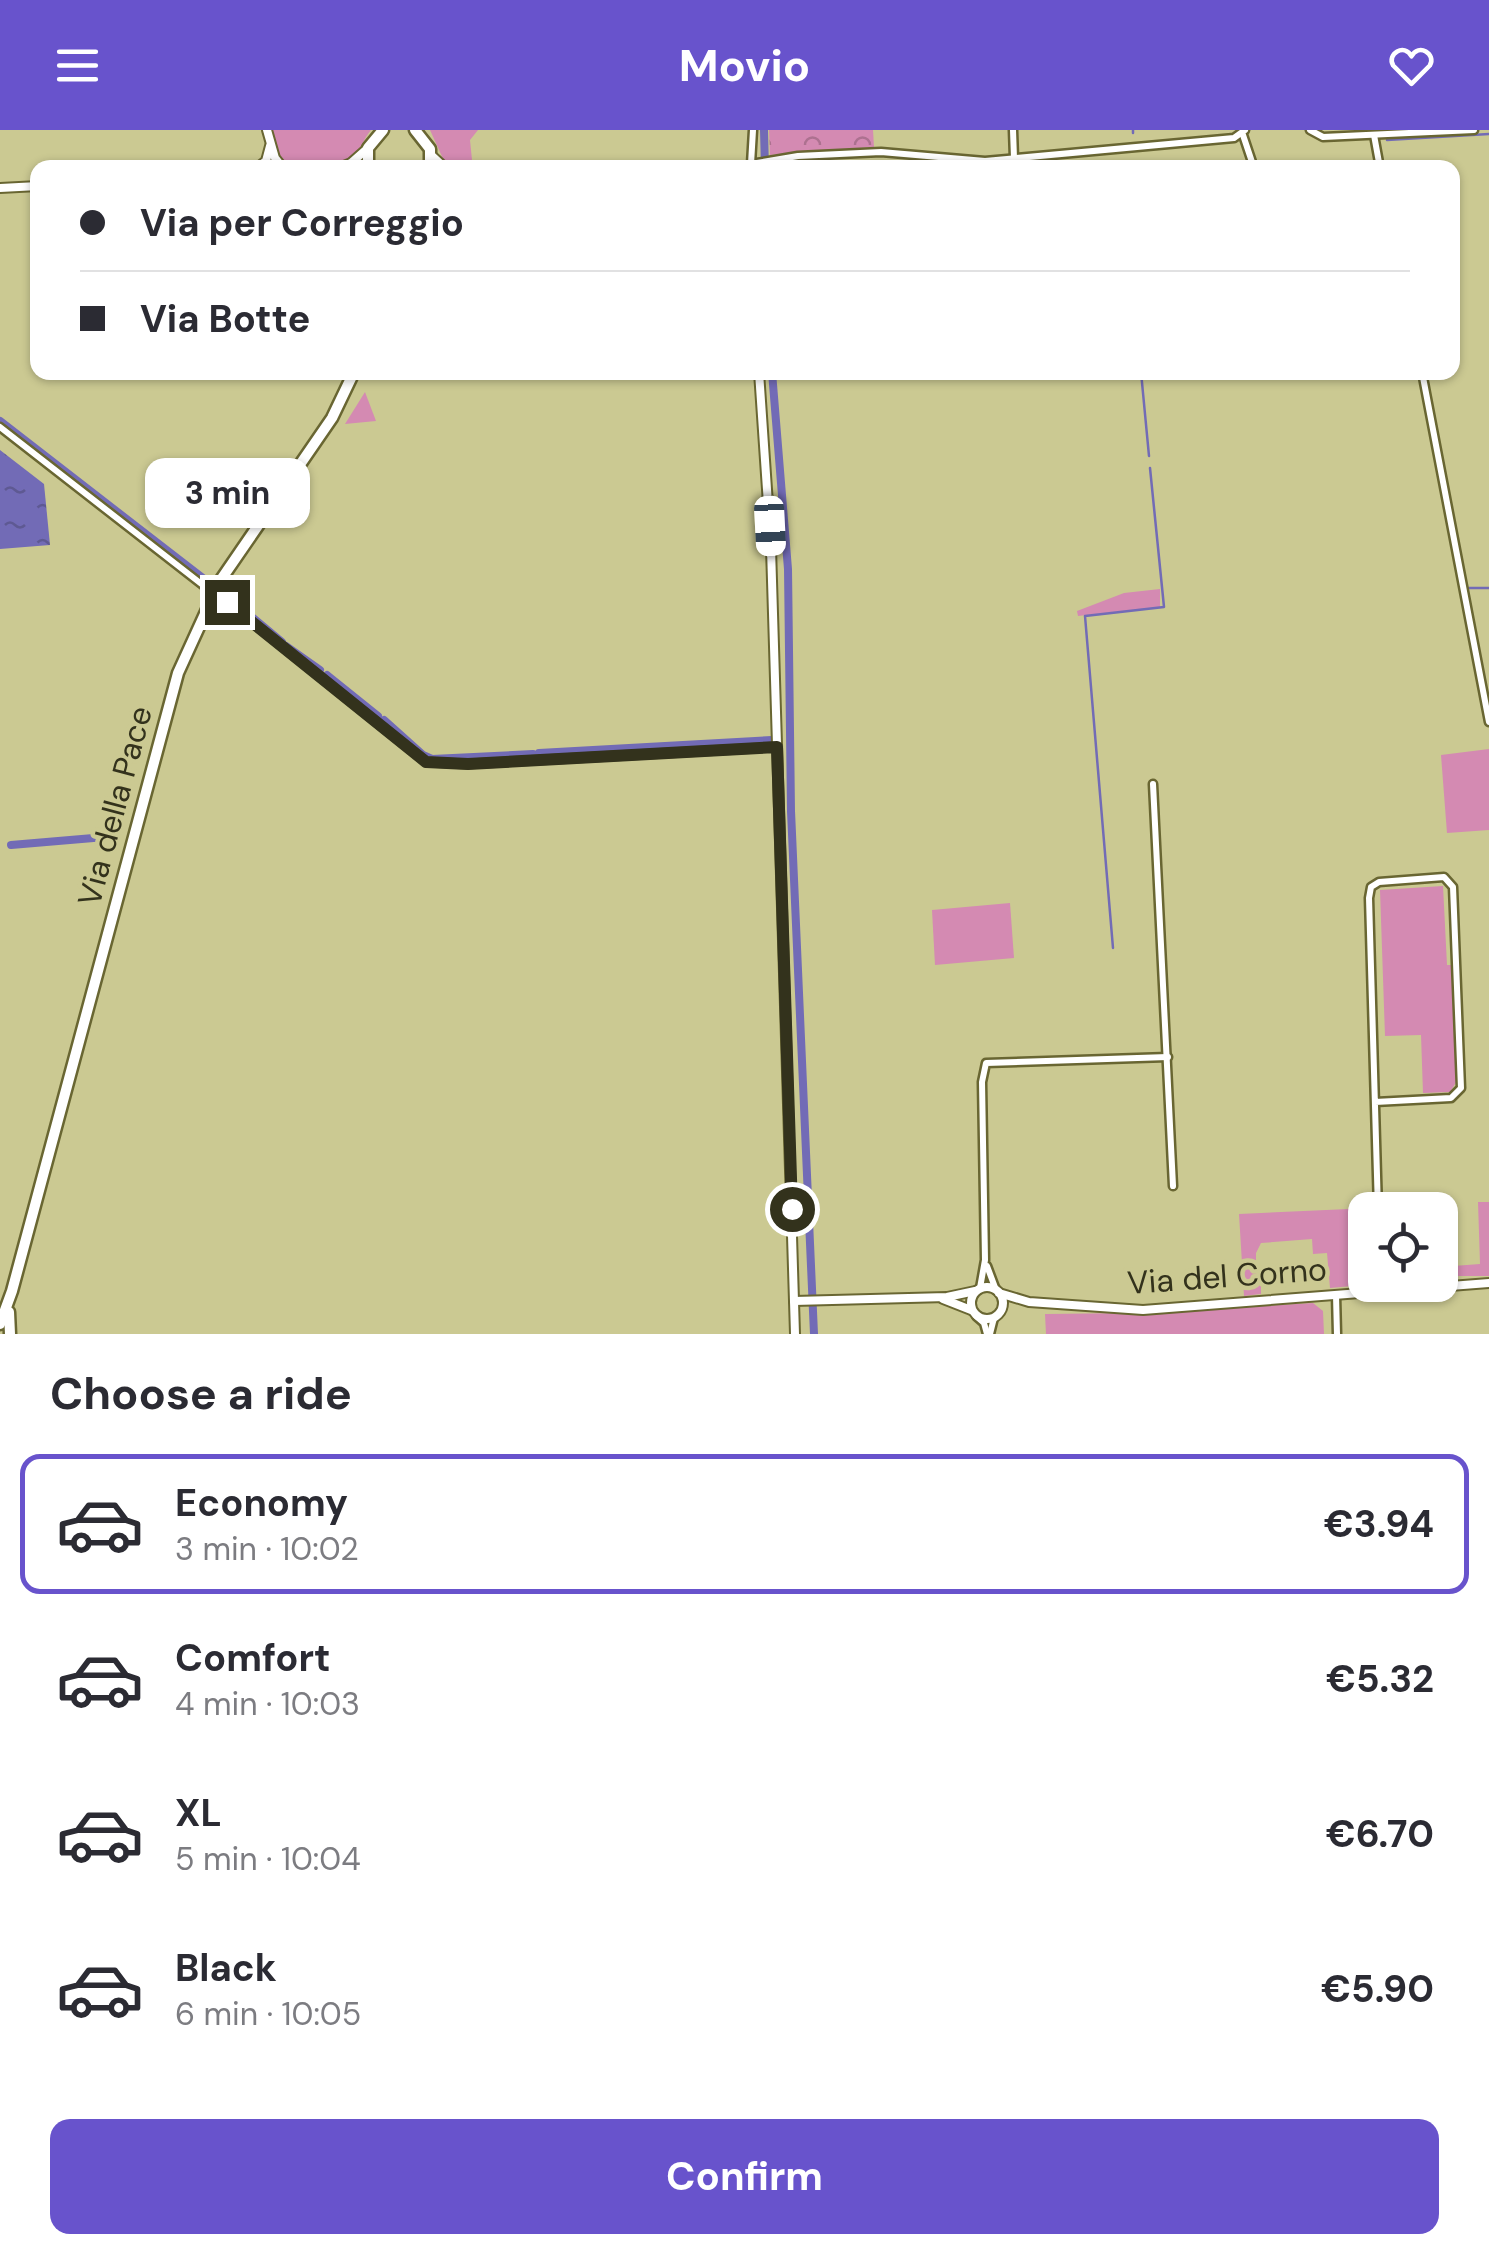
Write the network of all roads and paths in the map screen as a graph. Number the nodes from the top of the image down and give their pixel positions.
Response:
1 (266, 130) edge
2 (383, 130) edge
3 (415, 130) edge
4 (753, 130) edge
5 (1013, 130) edge
6 (1310, 130) edge
7 (1474, 130) edge
8 (1244, 132) edge
9 (1374, 135) junction
10 (425, 136) edge
11 (270, 146) junction
12 (368, 148) junction
13 (1014, 158) junction
14 (266, 160) edge
15 (278, 160) edge
16 (354, 160) edge
17 (368, 160) edge
18 (752, 160) edge
19 (780, 160) edge
20 (959, 160) edge
21 (984, 160) edge
22 (1252, 160) edge
23 (1379, 160) edge
24 (30, 186) edge
25 (0, 188) edge
26 (350, 380) edge
27 (760, 380) edge
28 (1424, 380) edge
29 (0, 427) edge
30 (213, 593) junction
31 (227, 602) dead end
32 (1489, 722) edge
33 (777, 747) junction
34 (1153, 784) dead end
35 (1168, 1057) junction
36 (1375, 1102) junction
37 (1173, 1186) dead end
38 (1378, 1192) edge
39 (985, 1260) junction
40 (1489, 1283) edge
41 (1458, 1285) edge
42 (978, 1290) junction
43 (12, 1291) junction
44 (998, 1291) junction
45 (1348, 1292) edge
46 (1336, 1295) junction
47 (934, 1296) junction
48 (798, 1300) junction
49 (1029, 1302) junction
50 (974, 1313) junction
51 (997, 1316) junction
52 (0, 1324) edge
53 (10, 1334) edge
54 (795, 1334) edge
55 (989, 1334) edge
56 (1337, 1334) edge

1 - 11 street
2 - 12 main road
3 - 10 main road
4 - 18 street
5 - 13 street
6 - 9 street
7 - 9 street
8 - 13 street
8 - 22 street
9 - 23 street
11 - 14 street
11 - 15 street
12 - 16 street
12 - 17 main road
13 - 21 street
19 - 20 street
24 - 25 street
26 - 30 main road, Via della Pace
27 - 33 street
28 - 32 street
29 - 30 street
30 - 43 main road, Via della Pace
31 - 33 street
33 - 48 street
34 - 35 street
35 - 37 street
35 - 39 street
36 - 36 street
36 - 38 street
39 - 42 street
39 - 44 street
40 - 41 street, Via del Corno
42 - 44 street, Via del Corno
42 - 47 street, Via del Corno
42 - 50 street
43 - 52 main road, Via della Pace
43 - 53 main road, Via della Pace
44 - 49 street, Via del Corno
44 - 51 street
45 - 46 street, Via del Corno
46 - 49 street, Via del Corno
46 - 56 street
47 - 48 street, Via del Corno
47 - 50 street, Via del Corno
48 - 54 street
49 - 51 street, Via del Corno
50 - 51 street, Via del Corno
50 - 55 street
51 - 55 street

